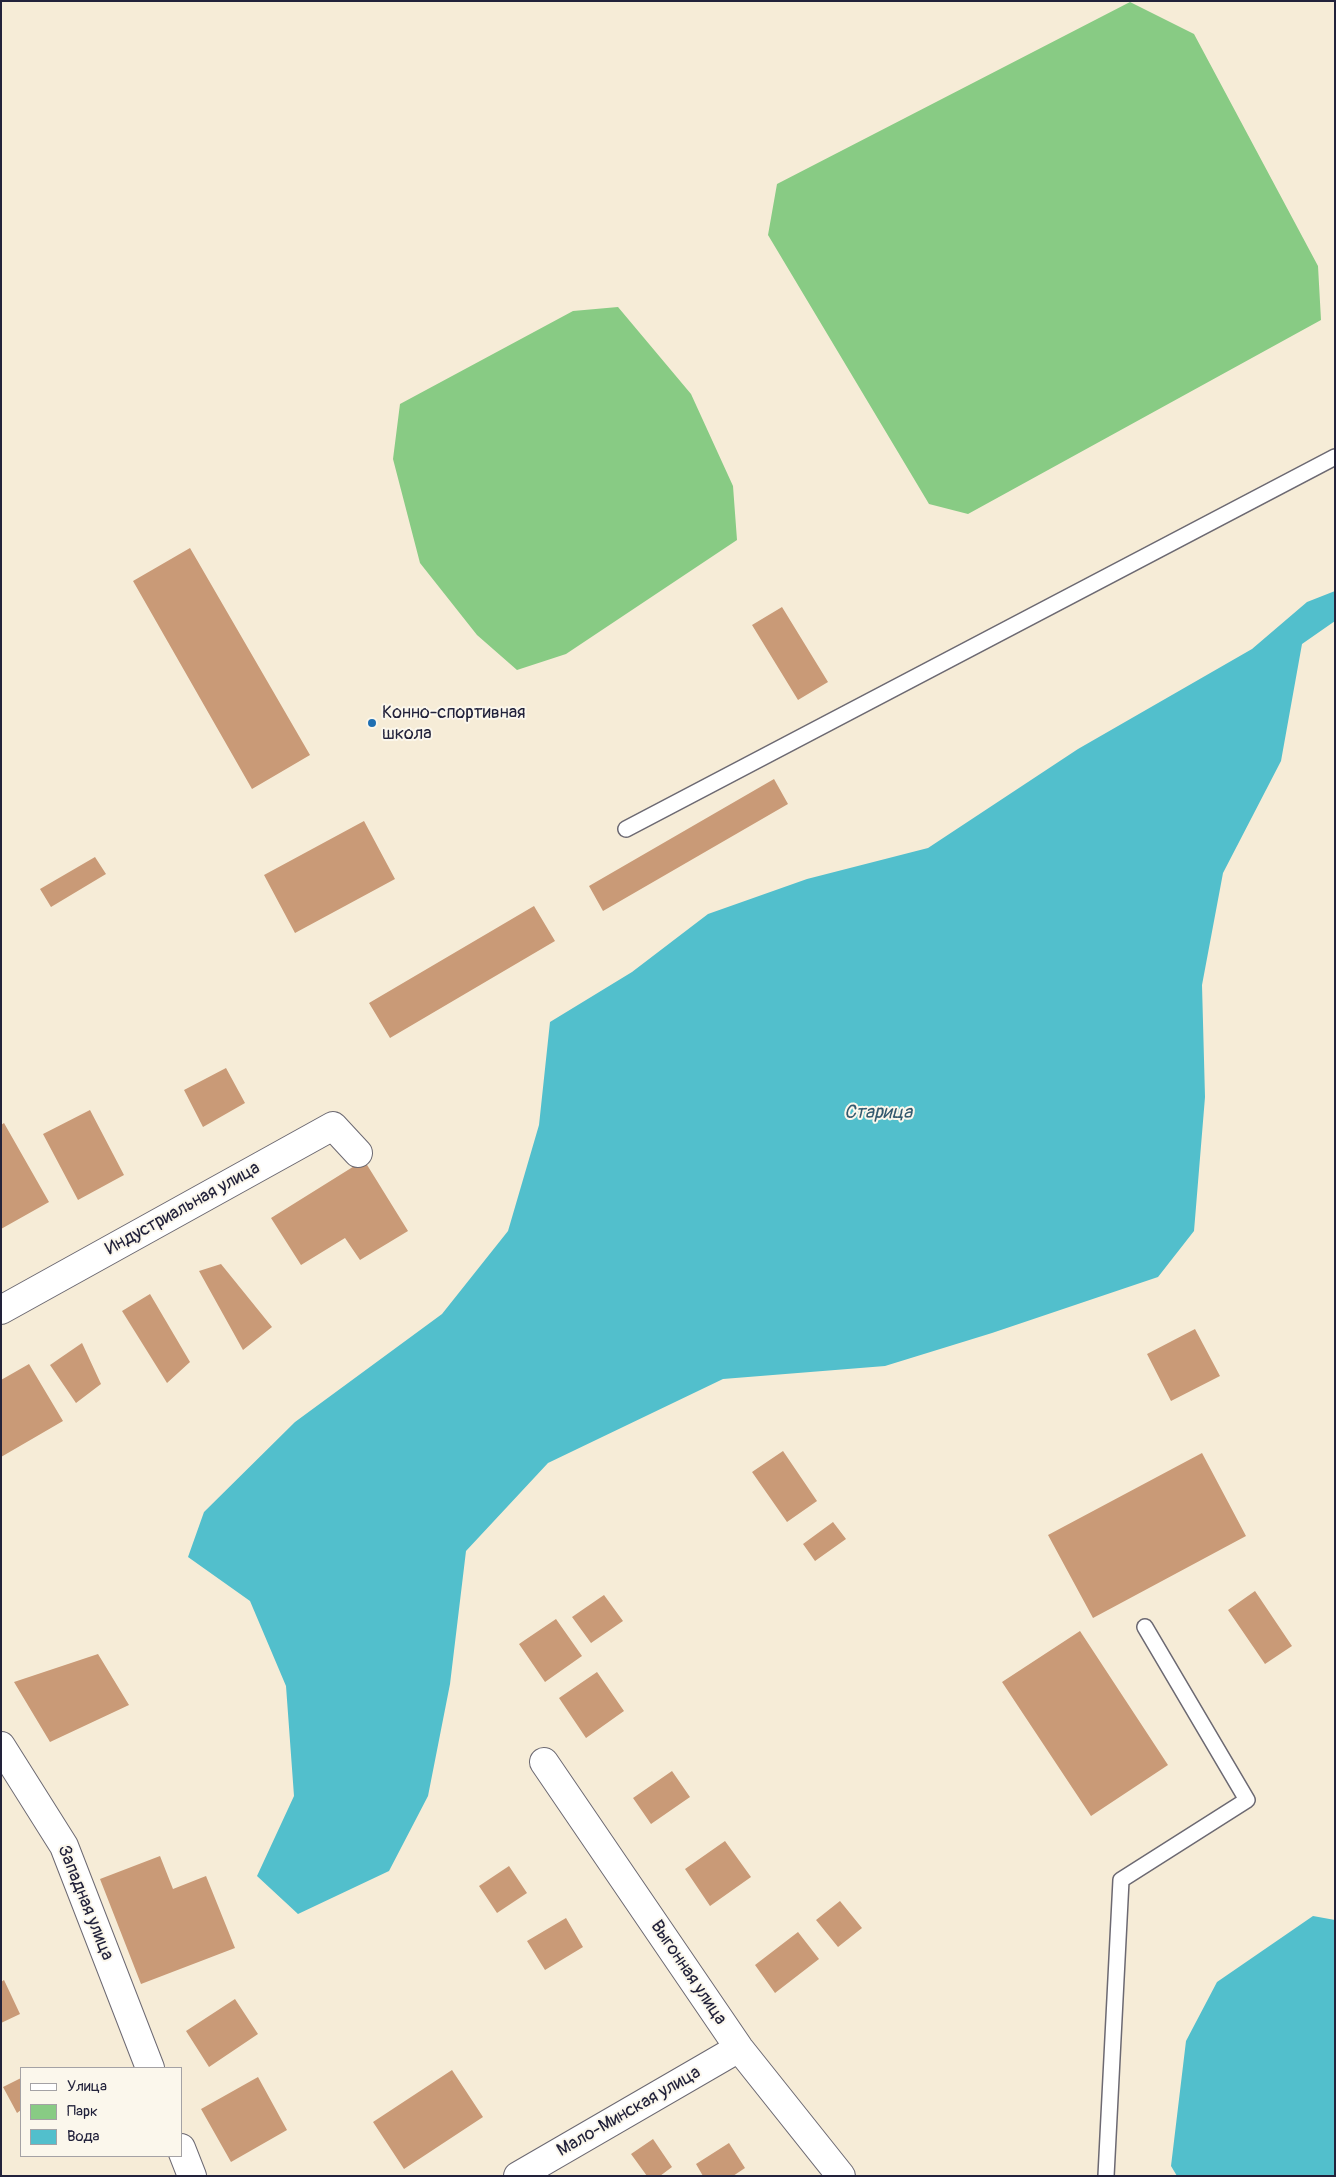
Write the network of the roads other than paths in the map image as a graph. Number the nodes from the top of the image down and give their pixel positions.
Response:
1 (1335, 457) edge
2 (626, 829) dead end
3 (358, 1153) dead end
4 (1, 1310) edge
5 (1145, 1627) dead end
6 (1, 1746) edge
7 (544, 1762) dead end
8 (739, 2048) junction
9 (150, 2067) edge
10 (182, 2151) edge
11 (192, 2176) edge
12 (518, 2176) edge
13 (841, 2176) edge
14 (1106, 2176) edge

1 - 2 lane
3 - 4 street, Индустриальная улица
5 - 14 lane
6 - 9 street, Западная улица
7 - 8 street, Выгонная улица
8 - 12 street, Мало-Минская улица
8 - 13 street, Выгонная улица
10 - 11 street

